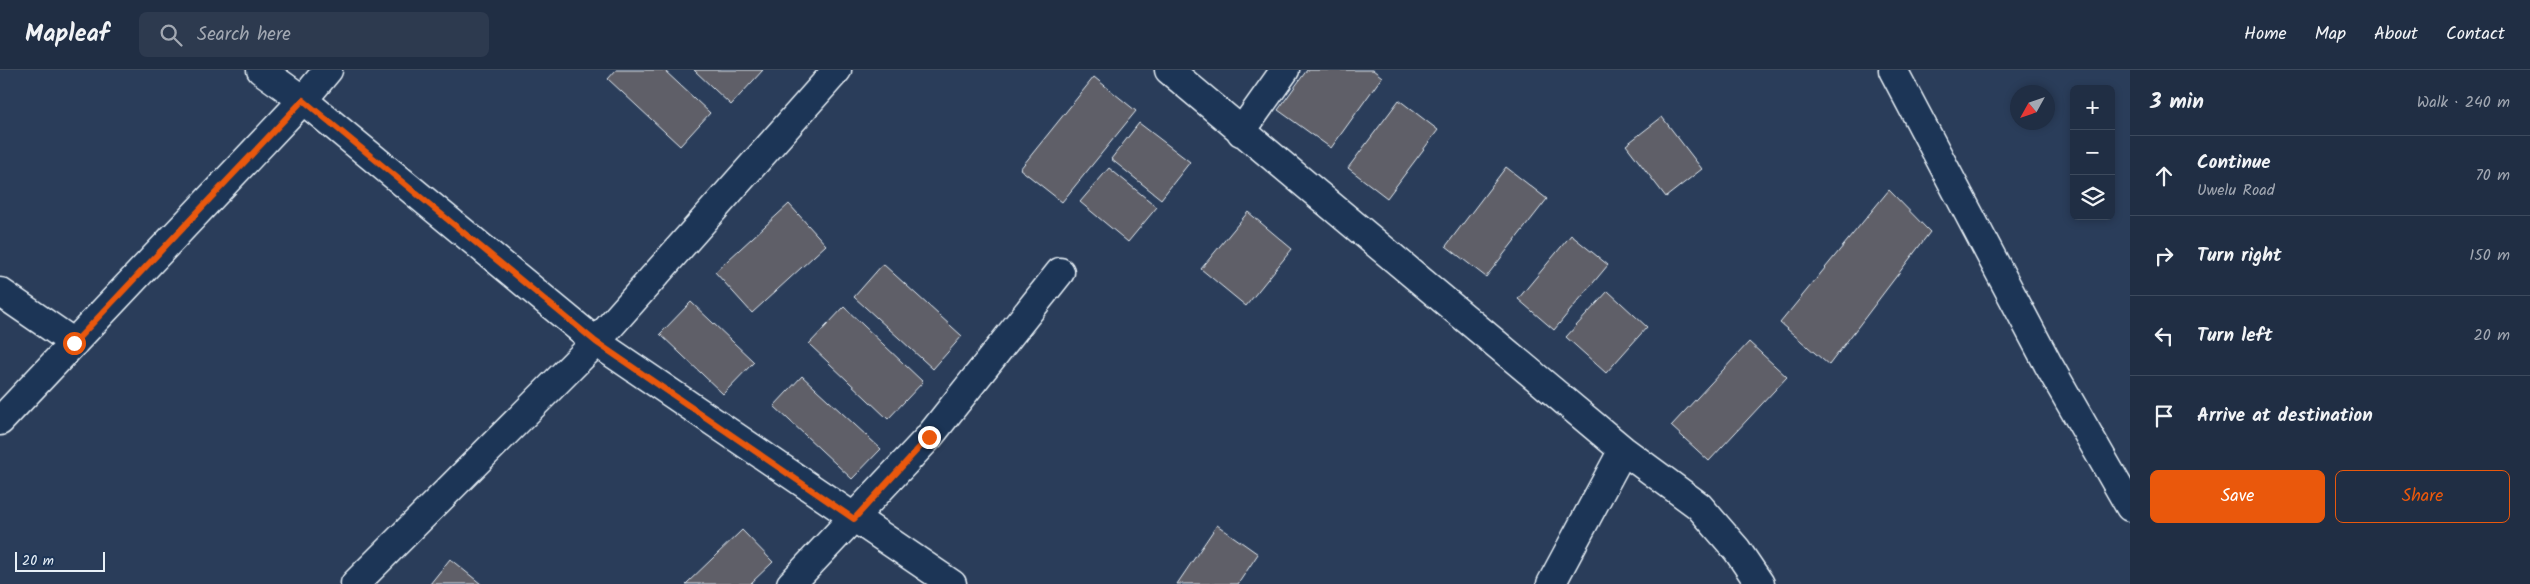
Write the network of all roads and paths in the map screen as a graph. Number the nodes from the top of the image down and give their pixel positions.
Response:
1 (261, 70) edge
2 (328, 70) edge
3 (837, 70) edge
4 (1169, 70) edge
5 (1285, 70) edge
6 (1893, 70) edge
7 (303, 100) junction
8 (1242, 132) junction
9 (1060, 272) dead end
10 (0, 292) edge
11 (596, 342) junction
12 (74, 343) junction
13 (0, 421) edge
14 (1623, 450) junction
15 (2130, 507) edge
16 (854, 519) junction
17 (355, 584) edge
18 (792, 584) edge
19 (952, 584) edge
20 (1552, 584) edge
21 (1760, 584) edge

1 - 7 street
2 - 7 street
3 - 11 street
4 - 8 street
5 - 8 street
6 - 15 street
7 - 11 street
7 - 12 street
8 - 14 street
9 - 16 street
10 - 12 street
11 - 16 street
11 - 17 street
12 - 13 street
14 - 20 street
14 - 21 street
16 - 18 street
16 - 19 street

